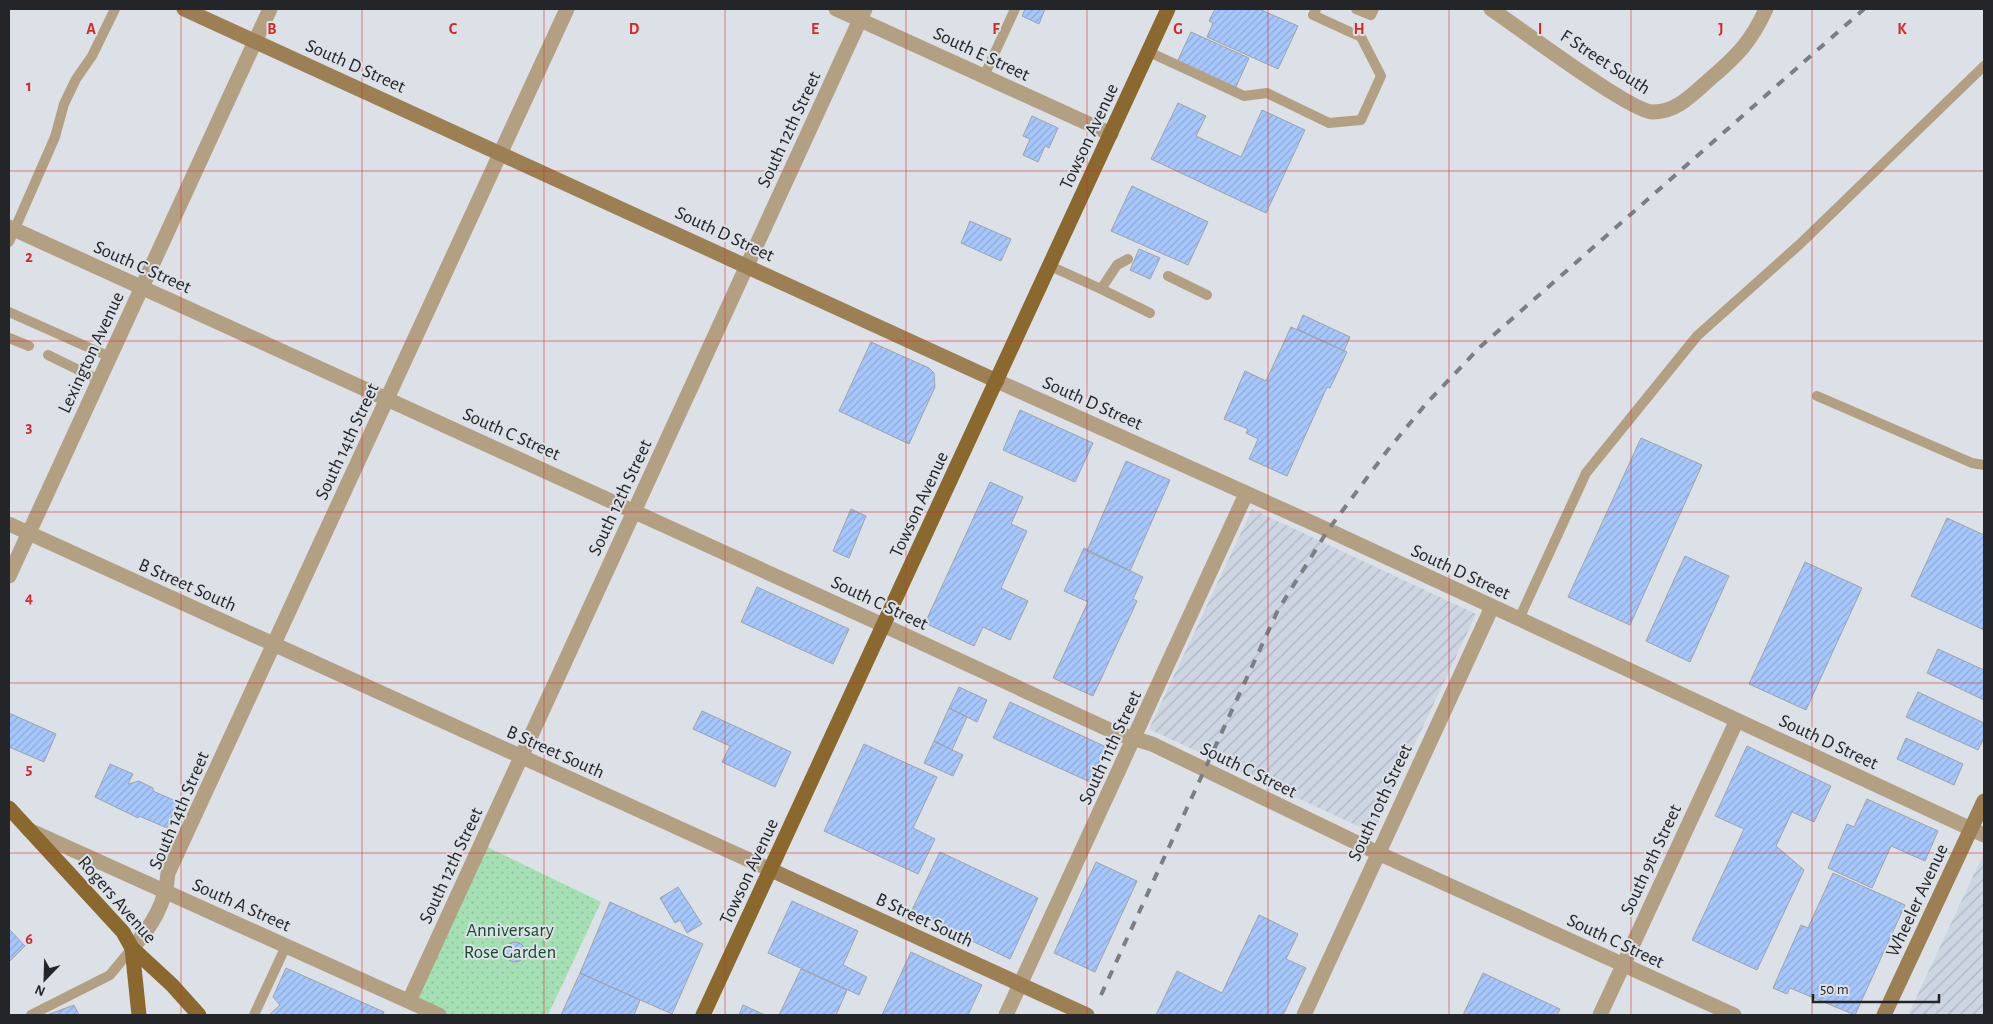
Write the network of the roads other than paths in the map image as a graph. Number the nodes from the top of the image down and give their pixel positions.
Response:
1 (115, 9) edge
2 (184, 9) edge
3 (270, 9) edge
4 (567, 9) edge
5 (836, 9) edge
6 (1015, 9) edge
7 (1168, 9) edge
8 (1316, 9) edge
9 (1356, 9) edge
10 (1374, 9) edge
11 (1491, 9) edge
12 (1766, 9) edge
13 (863, 14) edge
14 (255, 42) junction
15 (1149, 52) junction
16 (1984, 66) edge
17 (984, 76) junction
18 (1112, 134) junction
19 (501, 153) junction
20 (11, 233) edge
21 (1128, 259) dead end
22 (748, 265) junction
23 (1050, 266) junction
24 (1168, 276) dead end
25 (142, 287) junction
26 (1101, 289) junction
27 (1208, 295) dead end
28 (9, 312) edge
29 (1150, 313) dead end
30 (9, 338) edge
31 (28, 346) dead end
32 (48, 356) dead end
33 (110, 357) junction
34 (99, 380) junction
35 (997, 381) junction
36 (1817, 396) dead end
37 (388, 399) junction
38 (1984, 466) edge
39 (1246, 494) junction
40 (634, 511) junction
41 (9, 524) edge
42 (29, 533) junction
43 (9, 576) edge
44 (1492, 607) junction
45 (1519, 620) junction
46 (883, 625) junction
47 (274, 645) junction
48 (1737, 720) junction
49 (1135, 739) junction
50 (521, 757) junction
51 (1984, 801) edge
52 (9, 808) edge
53 (29, 830) junction
54 (1978, 832) edge
55 (1378, 853) junction
56 (771, 870) junction
57 (167, 892) junction
58 (286, 946) junction
59 (132, 948) junction
60 (1623, 965) junction
61 (1020, 984) junction
62 (409, 1002) junction
63 (30, 1015) edge
64 (139, 1015) edge
65 (199, 1015) edge
66 (254, 1015) edge
67 (439, 1015) edge
68 (703, 1015) edge
69 (1006, 1015) edge
70 (1087, 1015) edge
71 (1304, 1015) edge
72 (1600, 1015) edge
73 (1734, 1015) edge
74 (1884, 1015) edge

1 - 20 lane
2 - 14 street, South D Street
3 - 14 street, Lexington Avenue
4 - 19 street, South 14th Street
5 - 13 street, South E Street
6 - 17 lane
7 - 15 main road, Towson Avenue
8 - 15 lane
9 - 10 lane
11 - 12 street, F Street South
13 - 17 street, South E Street
13 - 22 street, South 12th Street
14 - 19 street, South D Street
14 - 25 street, Lexington Avenue
15 - 18 main road, Towson Avenue
16 - 45 lane
17 - 18 street, South E Street
18 - 23 main road, Towson Avenue
19 - 22 street, South D Street
19 - 37 street, South 14th Street
20 - 25 street, South C Street
21 - 26 lane
22 - 35 street, South D Street
22 - 40 street, South 12th Street
23 - 26 lane
23 - 35 main road, Towson Avenue
24 - 27 lane
25 - 33 street, Lexington Avenue
25 - 37 street, South C Street
26 - 29 lane
28 - 33 lane
30 - 31 lane
32 - 34 lane
33 - 34 street, Lexington Avenue
34 - 42 street, Lexington Avenue
35 - 39 street, South D Street
35 - 46 main road, Towson Avenue
36 - 38 lane
37 - 40 street, South C Street
37 - 47 street, South 14th Street
39 - 44 street, South D Street
39 - 49 street, South 11th Street
40 - 46 street, South C Street
40 - 50 street, South 12th Street
41 - 42 street, B Street South
42 - 43 street, Lexington Avenue
42 - 47 street, B Street South
44 - 45 street, South D Street
44 - 55 street, South 10th Street
45 - 48 street, South D Street
46 - 49 street, South C Street
46 - 56 main road, Towson Avenue
47 - 50 street, B Street South
47 - 57 street, South 14th Street
48 - 54 street, South D Street
48 - 60 street, South 9th Street
49 - 55 street, South C Street
49 - 61 street, South 11th Street
50 - 56 street, B Street South
50 - 62 street, South 12th Street
51 - 54 street, Wheeler Avenue
52 - 53 main road, Rogers Avenue
53 - 57 street, South A Street
53 - 59 main road, Rogers Avenue
54 - 74 street, Wheeler Avenue
55 - 60 street, South C Street
55 - 71 street, South 10th Street
56 - 61 street, B Street South
56 - 68 main road, Towson Avenue
57 - 58 street, South A Street
57 - 59 street, South 14th Street
58 - 62 street, South A Street
58 - 66 lane
59 - 63 lane
59 - 64 main road
59 - 65 main road, Rogers Avenue
60 - 72 street, South 9th Street
60 - 73 street, South C Street
61 - 69 street, South 11th Street
61 - 70 street, B Street South
62 - 67 street, South A Street

